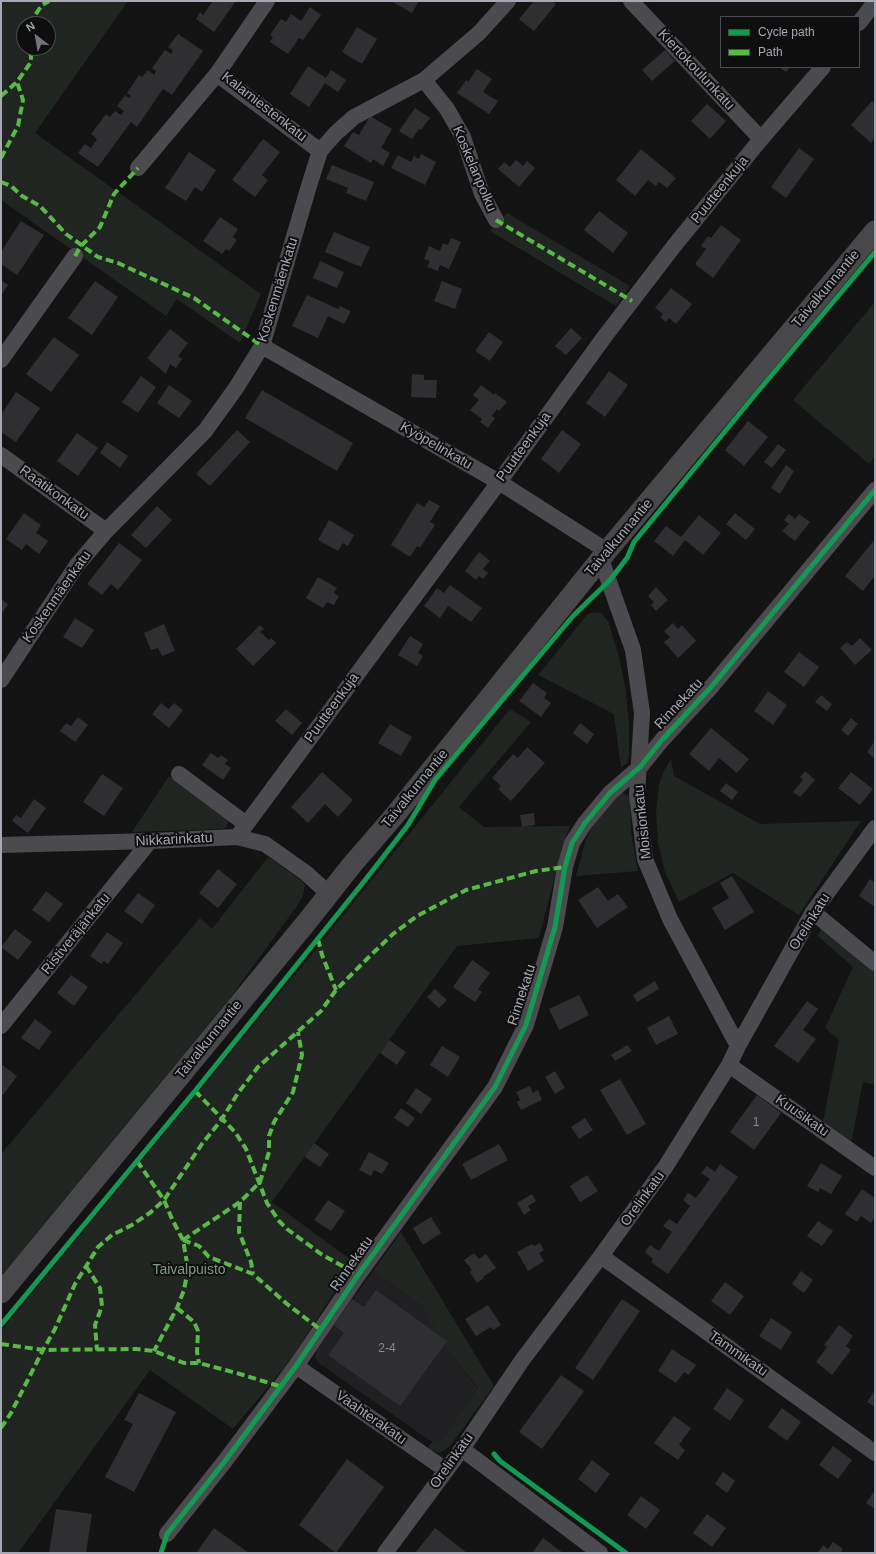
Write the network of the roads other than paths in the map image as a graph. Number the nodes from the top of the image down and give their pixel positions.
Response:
1 (268, 1) edge
2 (508, 1) edge
3 (632, 1) edge
4 (875, 2) edge
5 (860, 22) edge
6 (822, 68) edge
7 (217, 74) junction
8 (424, 80) junction
9 (761, 139) junction
10 (320, 151) junction
11 (138, 168) dead end
12 (496, 220) dead end
13 (875, 231) edge
14 (75, 256) dead end
15 (262, 346) junction
16 (1, 360) edge
17 (1, 455) edge
18 (499, 482) junction
19 (875, 490) edge
20 (106, 531) junction
21 (604, 555) junction
22 (1, 680) edge
23 (640, 767) junction
24 (180, 774) dead end
25 (875, 828) edge
26 (241, 830) junction
27 (150, 841) junction
28 (1, 845) edge
29 (328, 893) junction
30 (814, 912) junction
31 (875, 963) edge
32 (1, 1026) edge
33 (738, 1046) junction
34 (729, 1065) junction
35 (875, 1168) edge
36 (601, 1256) junction
37 (1, 1293) edge
38 (296, 1366) junction
39 (462, 1449) junction
40 (875, 1453) edge
41 (446, 1470) junction
42 (167, 1534) dead end
43 (385, 1553) edge
44 (600, 1553) edge

1 - 7 street, Kalamiestenkatu
2 - 8 street, Koskenmäenkatu
3 - 9 street, Kiertokoulunkatu
4 - 5 street
6 - 9 street, Puutteenkuja
7 - 10 street, Kalamiestenkatu
7 - 11 street
8 - 10 street, Koskenmäenkatu
8 - 12 street, Koskelanpolku
9 - 18 street, Puutteenkuja
10 - 15 street, Koskenmäenkatu
13 - 21 main road, Taivalkunnantie
14 - 16 street
15 - 18 street, Kyöpelinkatu
15 - 20 street, Koskenmäenkatu
17 - 20 street, Raatikonkatu
18 - 21 street, Kyöpelinkatu
18 - 26 street, Puutteenkuja
19 - 23 street, Rinnekatu
20 - 22 street, Koskenmäenkatu
21 - 23 street, Moisionkatu
21 - 29 main road, Taivalkunnantie
23 - 33 street, Moisionkatu
23 - 38 street, Rinnekatu
24 - 26 street
25 - 30 street, Orelinkatu
26 - 27 street, Nikkarinkatu
26 - 29 street, Nikkarinkatu
27 - 28 street, Nikkarinkatu
27 - 32 street, Ristiveräjänkatu
29 - 37 main road, Taivalkunnantie
30 - 31 street
30 - 33 street, Orelinkatu
33 - 34 street, Orelinkatu
34 - 35 street, Kuusikatu
34 - 36 street, Orelinkatu
36 - 39 street, Orelinkatu
36 - 40 street, Tammikatu
38 - 41 street, Vaahterakatu
38 - 42 street, Rinnekatu
39 - 41 street, Orelinkatu
39 - 44 street
41 - 43 street, Orelinkatu

